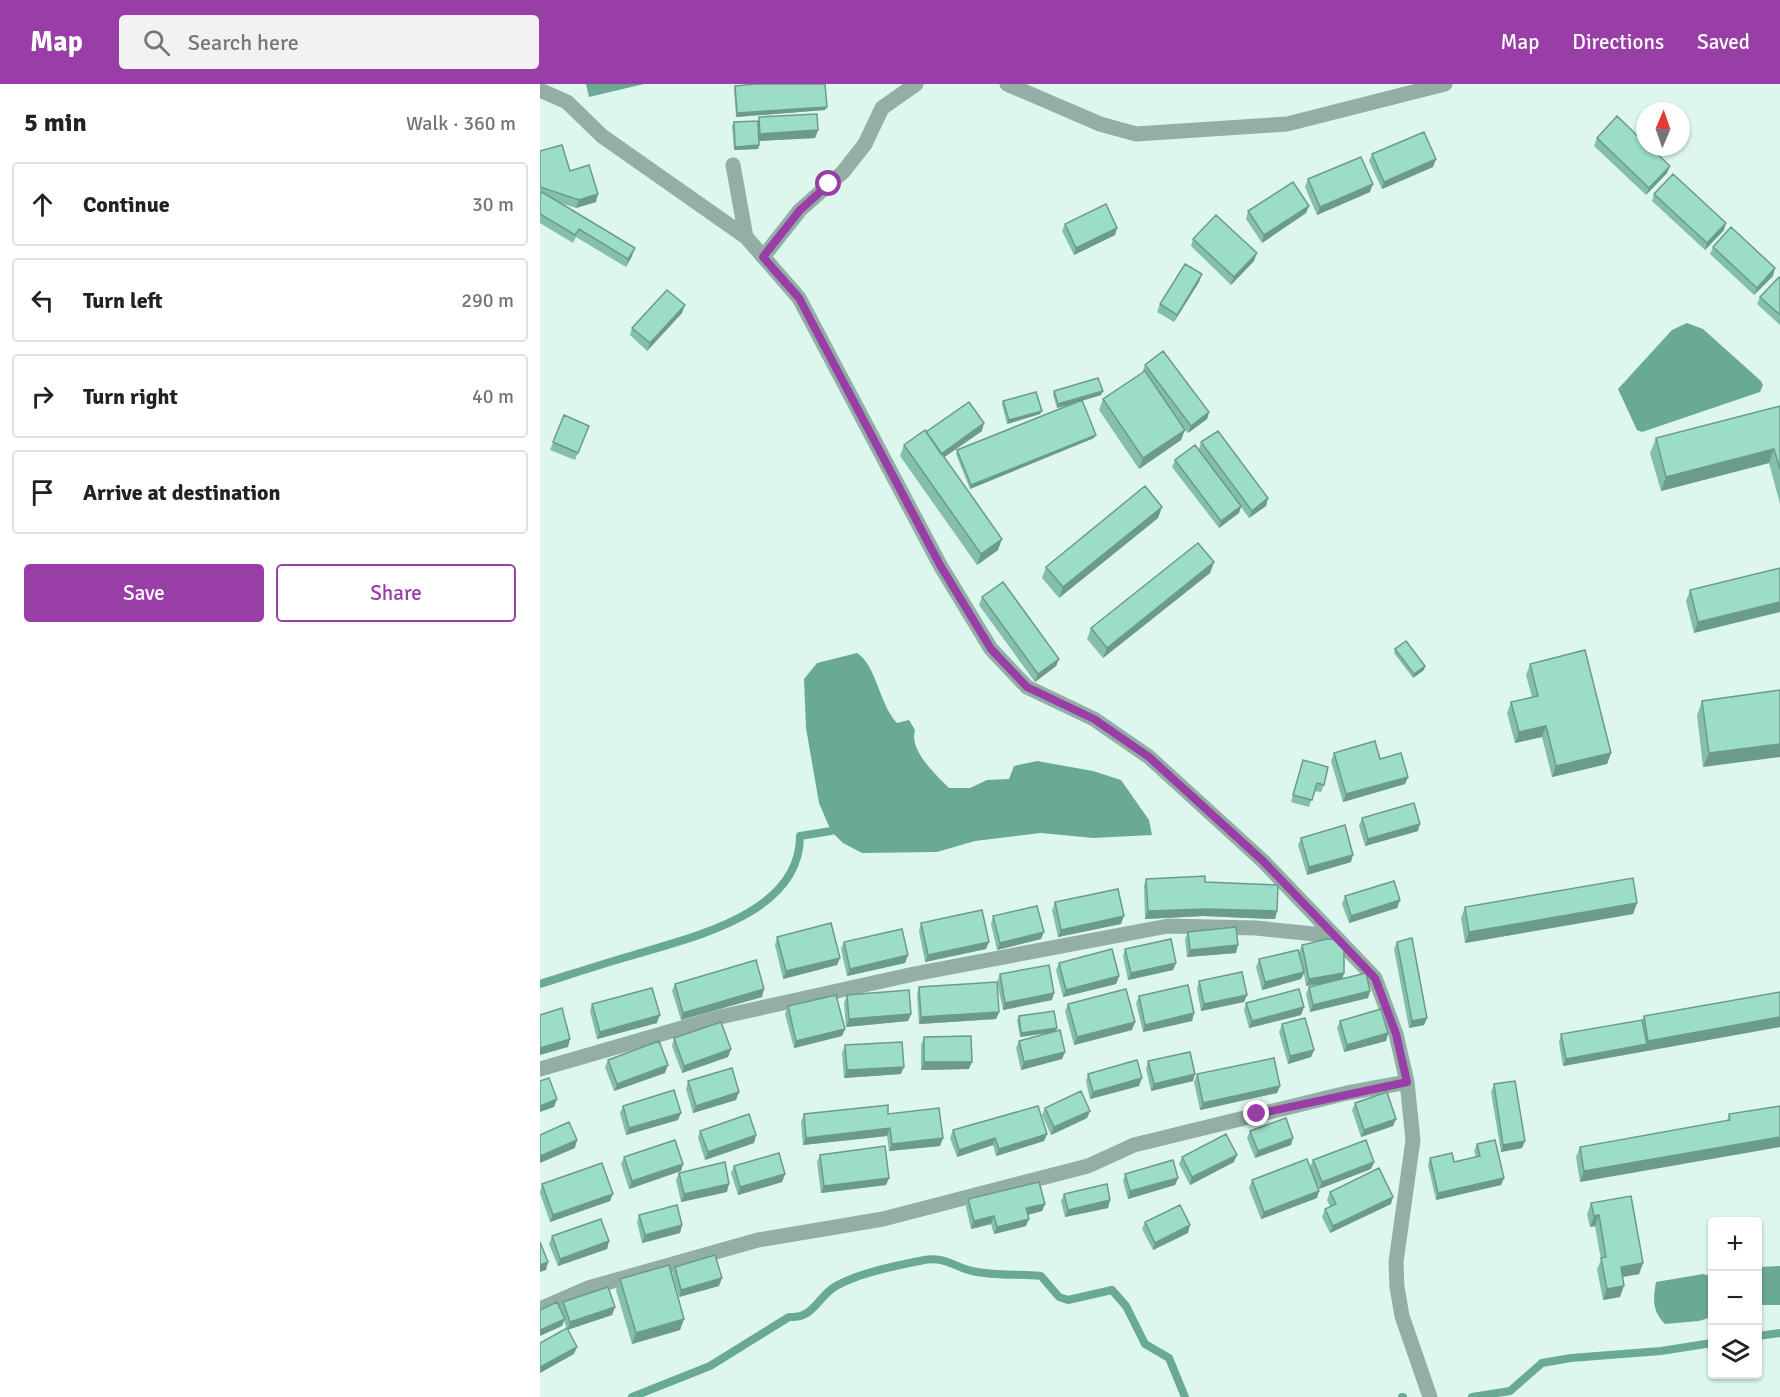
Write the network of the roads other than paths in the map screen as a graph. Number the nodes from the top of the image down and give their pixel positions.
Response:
1 (565, 84) edge
2 (916, 84) edge
3 (1007, 84) edge
4 (1445, 84) edge
5 (540, 90) edge
6 (567, 102) junction
7 (733, 165) dead end
8 (746, 237) junction
9 (763, 257) junction
10 (1334, 936) junction
11 (540, 1069) edge
12 (1407, 1082) junction
13 (540, 1309) edge
14 (1430, 1397) edge

1 - 6 street
2 - 9 street
3 - 4 street
5 - 6 street
6 - 8 street
7 - 8 street
8 - 9 street
9 - 10 street
10 - 11 street
10 - 12 street
12 - 13 street
12 - 14 street

